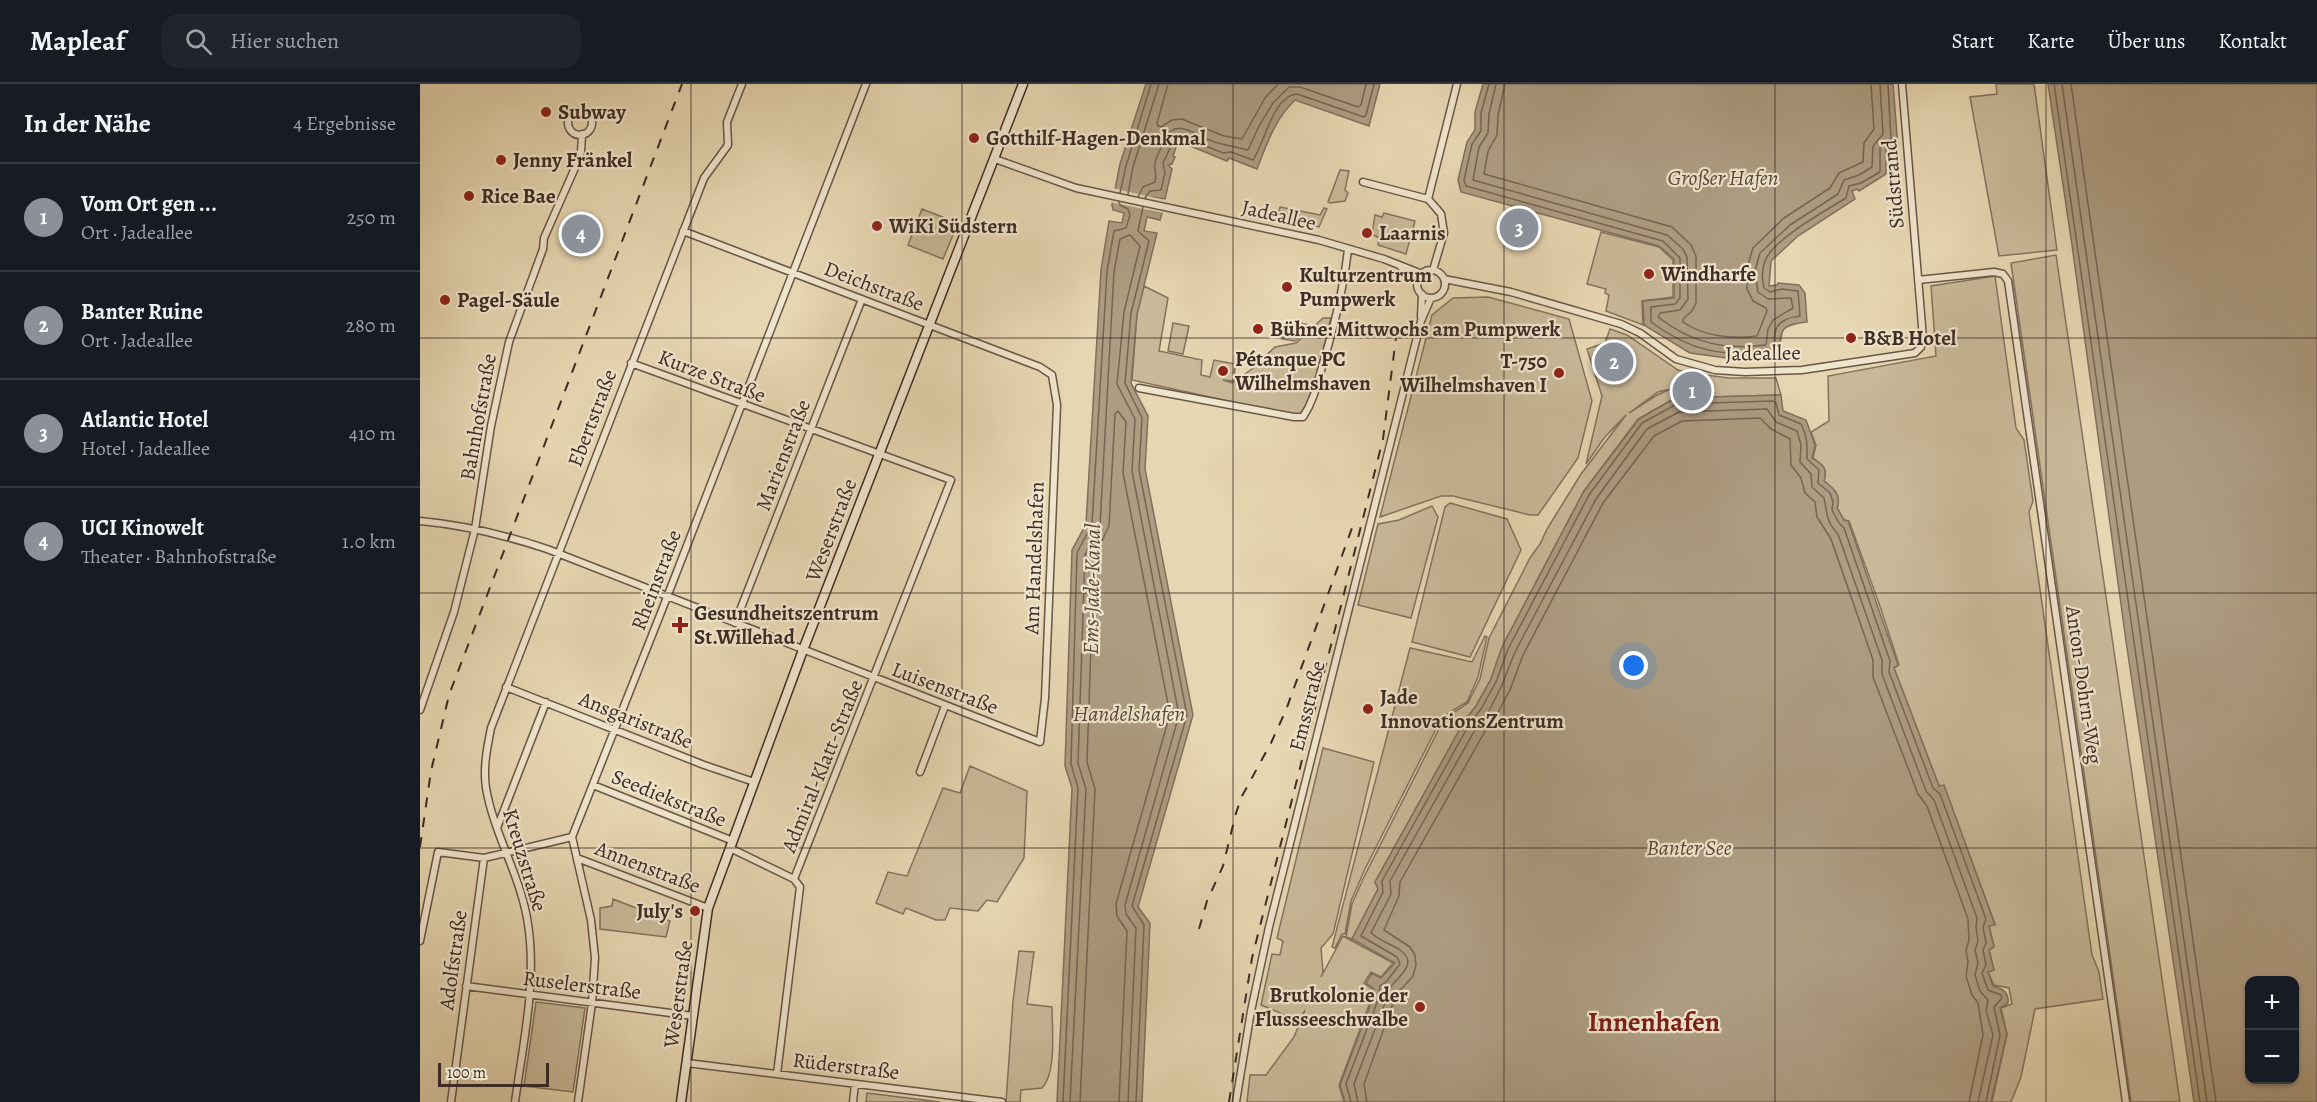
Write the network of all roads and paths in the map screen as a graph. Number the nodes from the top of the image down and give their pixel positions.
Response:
1 (742, 84) edge
2 (866, 84) edge
3 (1023, 84) edge
4 (1457, 84) edge
5 (1902, 84) edge
6 (582, 135) dead end
7 (995, 159) junction
8 (1363, 182) dead end
9 (1428, 199) junction
10 (683, 231) junction
11 (1348, 249) junction
12 (1398, 265) junction
13 (1434, 270) junction
14 (793, 273) junction
15 (1422, 274) junction
16 (1444, 279) junction
17 (1918, 280) junction
18 (1418, 281) junction
19 (1466, 284) junction
20 (1444, 289) junction
21 (1422, 294) junction
22 (1431, 298) junction
23 (862, 299) junction
24 (1421, 321) junction
25 (930, 324) junction
26 (631, 363) junction
27 (1052, 375) joint
28 (1139, 387) dead end
29 (742, 405) junction
30 (811, 430) junction
31 (880, 455) junction
32 (951, 480) joint
33 (420, 521) edge
34 (476, 528) junction
35 (557, 554) junction
36 (668, 596) junction
37 (735, 623) junction
38 (804, 650) junction
39 (874, 679) junction
40 (506, 687) junction
41 (546, 702) junction
42 (945, 706) junction
43 (420, 710) edge
44 (615, 730) junction
45 (1040, 742) joint
46 (485, 771) joint
47 (920, 772) dead end
48 (754, 782) junction
49 (593, 785) junction
50 (497, 828) junction
51 (572, 837) junction
52 (731, 845) junction
53 (508, 854) junction
54 (484, 858) junction
55 (577, 858) junction
56 (794, 879) junction
57 (708, 908) junction
58 (420, 941) edge
59 (466, 986) junction
60 (530, 995) junction
61 (592, 1003) junction
62 (693, 1016) junction
63 (687, 1063) junction
64 (777, 1074) junction
65 (855, 1084) junction
66 (1002, 1101) edge
67 (451, 1102) edge
68 (515, 1102) edge
69 (578, 1102) edge
70 (681, 1102) edge
71 (853, 1102) edge
72 (1236, 1102) edge
73 (2126, 1102) edge

1 - 10 street, Ebertstraße
2 - 14 street, Rheinstraße
3 - 7 street, Weserstraße
4 - 9 street
5 - 17 street, Südstrand
6 - 34 street, Bahnhofstraße
7 - 11 street, Jadeallee
7 - 25 street, Weserstraße
8 - 9 street
9 - 13 street
10 - 14 street, Deichstraße
10 - 26 street, Ebertstraße
11 - 12 street, Jadeallee
11 - 28 street
12 - 15 street, Jadeallee
12 - 18 street, Jadeallee
13 - 15 street
13 - 16 street
14 - 23 street, Deichstraße
14 - 29 street, Rheinstraße
15 - 18 street
16 - 19 street, Jadeallee
16 - 20 street
17 - 19 street, Jadeallee
17 - 73 street, Anton-Dohrn-Weg
18 - 21 street
19 - 20 street, Jadeallee
20 - 22 street
21 - 22 street
21 - 24 street, Emsstraße
22 - 24 street, Emsstraße
23 - 25 street, Deichstraße
23 - 30 street, Marienstraße
24 - 72 street, Emsstraße
25 - 27 street, Deichstraße
25 - 31 street, Weserstraße
26 - 29 street, Kurze Straße
26 - 35 street, Ebertstraße
27 - 45 street, Am Handelshafen
29 - 30 street, Kurze Straße
29 - 36 street, Rheinstraße
30 - 31 street, Kurze Straße
30 - 37 street, Marienstraße
31 - 32 street, Kurze Straße
31 - 38 street, Weserstraße
32 - 39 street, Admiral-Klatt-Straße
33 - 34 street, Luisenstraße
34 - 35 street, Luisenstraße
34 - 43 street, Bahnhofstraße
35 - 36 street, Luisenstraße
35 - 40 street, Ebertstraße
36 - 37 street, Luisenstraße
36 - 44 street, Rheinstraße
37 - 38 street, Luisenstraße
38 - 39 street, Luisenstraße
38 - 48 street, Weserstraße
39 - 42 street, Luisenstraße
39 - 56 street, Admiral-Klatt-Straße
40 - 41 street, Ansgaristraße
40 - 46 street, Ebertstraße
41 - 44 street, Ansgaristraße
41 - 50 street
42 - 45 street, Luisenstraße
42 - 47 street
44 - 48 street, Ansgaristraße
44 - 49 street, Rheinstraße
46 - 50 street, Kreuzstraße
48 - 52 street, Weserstraße
49 - 51 street, Rheinstraße
49 - 52 street, Seediekstraße
50 - 53 street, Kreuzstraße
51 - 53 street, Annenstraße
51 - 55 street
52 - 56 street, Seediekstraße
52 - 57 street, Weserstraße
53 - 54 street, Annenstraße
53 - 60 street, Kreuzstraße
54 - 58 street, Annenstraße
54 - 59 street, Adolfstraße
55 - 57 street, Annenstraße
55 - 61 street
56 - 64 street, Admiral-Klatt-Straße
57 - 62 street, Weserstraße
59 - 60 street, Ruselerstraße
59 - 67 street, Adolfstraße
60 - 61 street, Ruselerstraße
60 - 68 street, Kreuzstraße
61 - 62 street, Ruselerstraße
61 - 69 street
62 - 63 street, Weserstraße
63 - 64 street, Rüderstraße
63 - 70 street, Weserstraße
64 - 65 street, Rüderstraße
65 - 66 street, Rüderstraße
65 - 71 street

